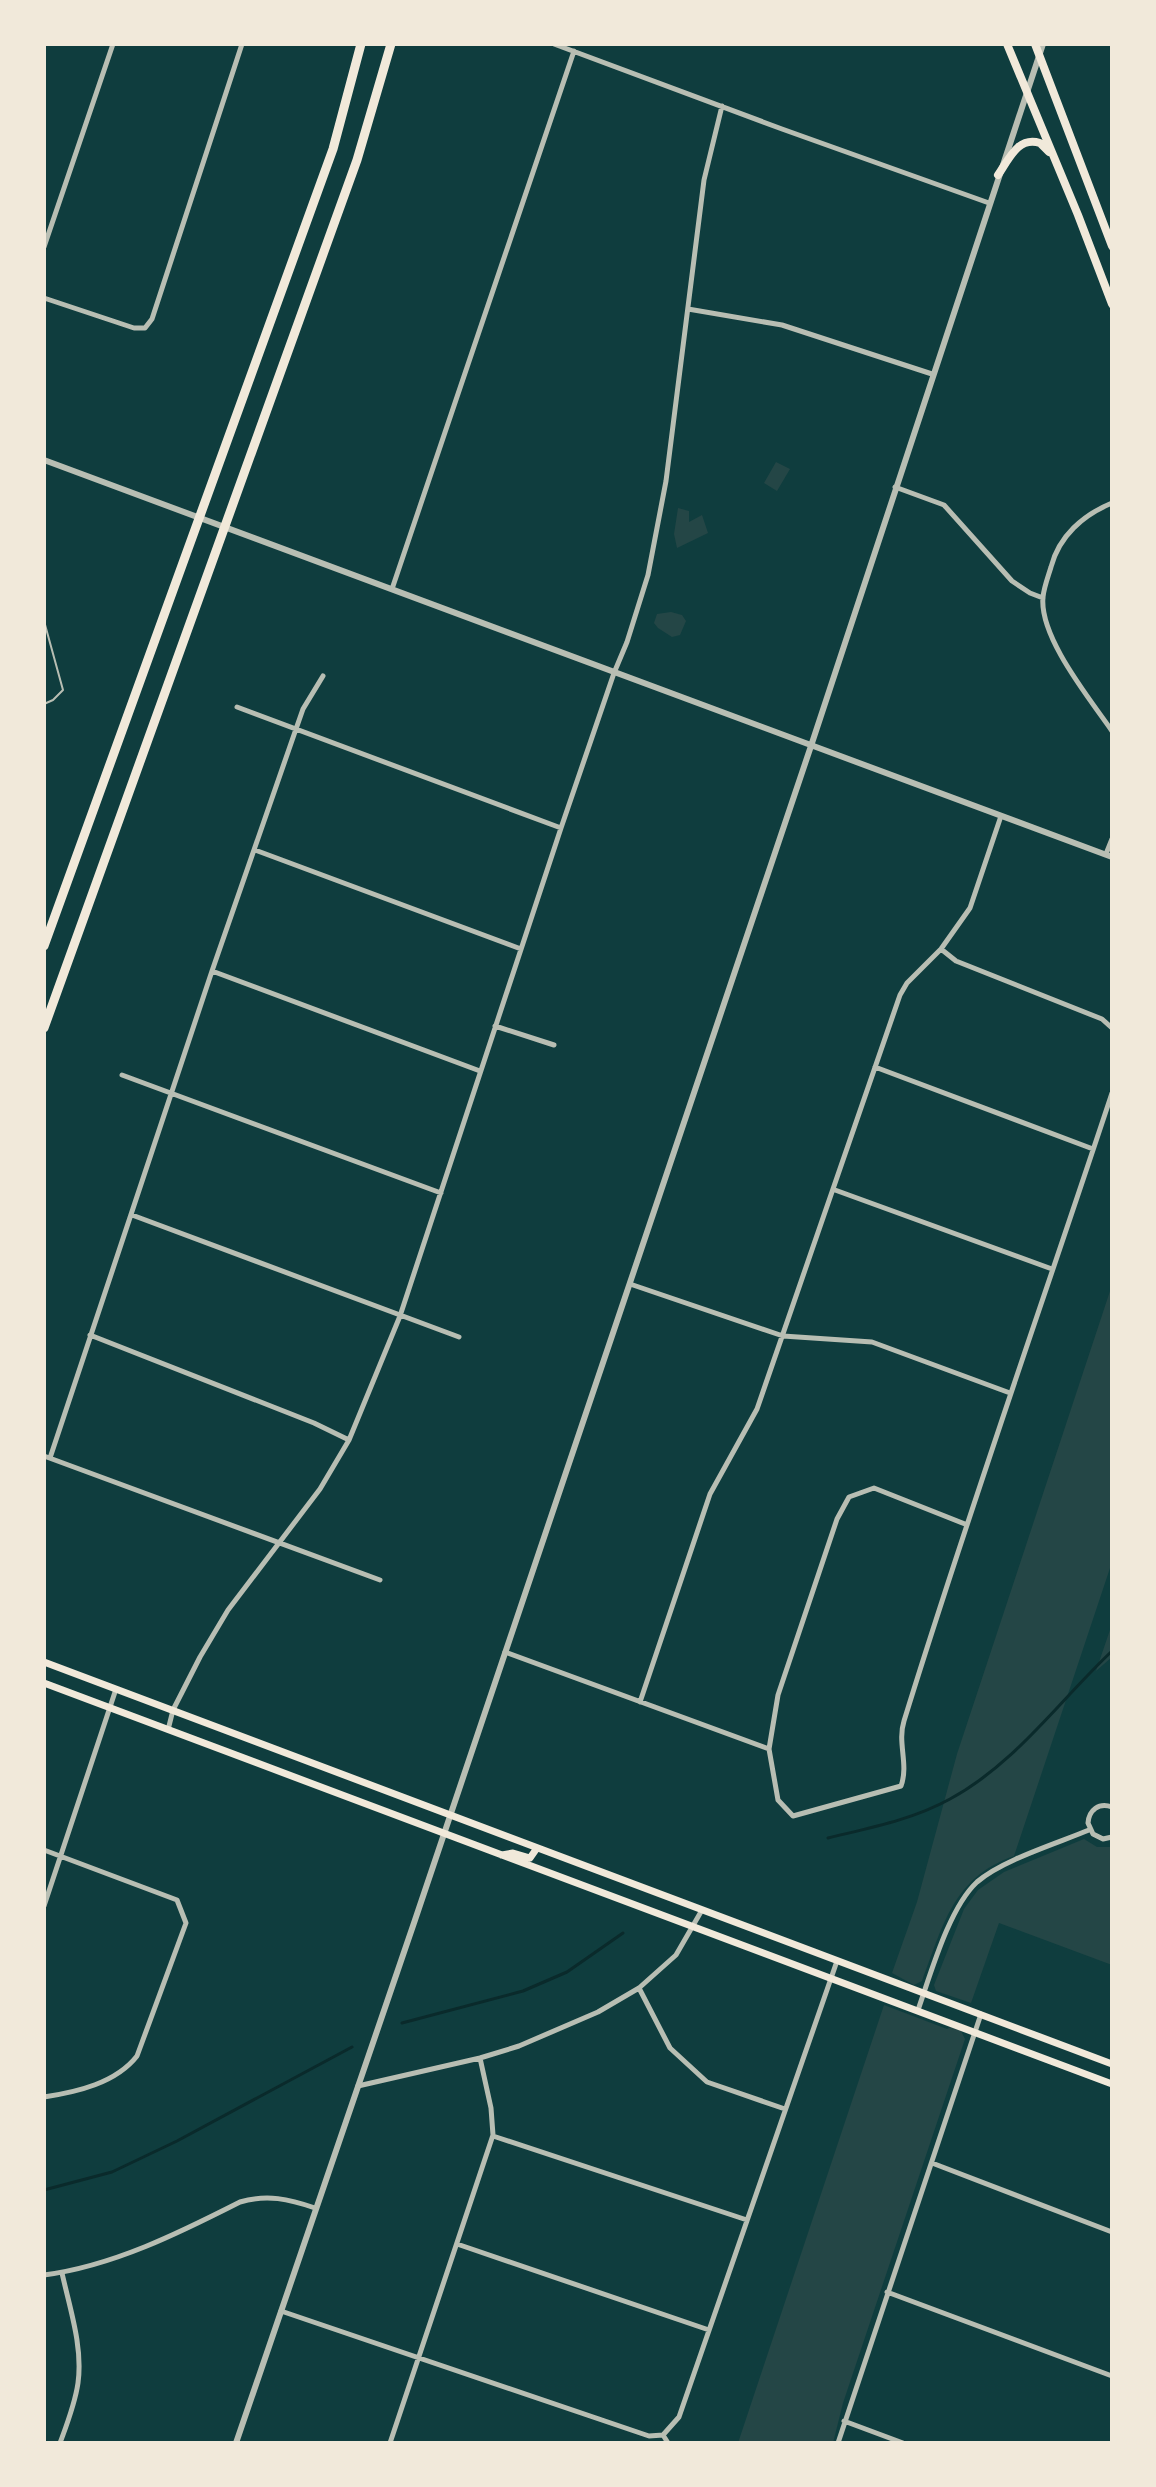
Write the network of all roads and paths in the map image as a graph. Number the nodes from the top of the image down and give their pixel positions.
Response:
1 (113, 44) edge
2 (242, 44) edge
3 (361, 44) edge
4 (391, 44) edge
5 (554, 44) edge
6 (1007, 44) edge
7 (1035, 44) edge
8 (1043, 44) edge
9 (574, 51) junction
10 (1040, 55) junction
11 (1027, 91) junction
12 (722, 106) junction
13 (1055, 159) junction
14 (998, 175) junction
15 (989, 203) junction
16 (1112, 246) edge
17 (44, 247) edge
18 (44, 298) edge
19 (1112, 304) edge
20 (688, 309) junction
21 (932, 374) junction
22 (44, 460) edge
23 (895, 487) junction
24 (1112, 503) edge
25 (392, 589) junction
26 (1043, 598) junction
27 (44, 621) edge
28 (614, 673) junction
29 (323, 676) dead end
30 (44, 704) edge
31 (237, 707) dead end
32 (296, 729) junction
33 (1112, 731) edge
34 (811, 746) junction
35 (1001, 816) junction
36 (561, 828) junction
37 (1112, 839) edge
38 (255, 850) junction
39 (1109, 856) edge
40 (44, 946) edge
41 (521, 949) junction
42 (941, 949) junction
43 (212, 971) junction
44 (495, 1026) junction
45 (44, 1028) edge
46 (1112, 1028) edge
47 (554, 1045) dead end
48 (875, 1067) junction
49 (480, 1071) junction
50 (122, 1075) dead end
51 (1112, 1093) edge
52 (172, 1094) junction
53 (1093, 1149) junction
54 (835, 1190) junction
55 (441, 1193) junction
56 (132, 1215) junction
57 (1052, 1269) junction
58 (630, 1284) junction
59 (400, 1316) junction
60 (90, 1335) junction
61 (783, 1336) junction
62 (459, 1337) dead end
63 (1010, 1393) junction
64 (349, 1440) junction
65 (47, 1457) edge
66 (965, 1524) junction
67 (279, 1543) junction
68 (380, 1580) dead end
69 (505, 1652) junction
70 (44, 1662) edge
71 (44, 1683) edge
72 (116, 1689) junction
73 (640, 1702) junction
74 (111, 1709) junction
75 (173, 1710) junction
76 (167, 1730) junction
77 (769, 1749) junction
78 (1112, 1805) edge
79 (450, 1815) junction
80 (1089, 1830) junction
81 (444, 1835) junction
82 (1112, 1837) edge
83 (537, 1848) junction
84 (44, 1850) edge
85 (502, 1855) junction
86 (61, 1857) junction
87 (44, 1906) edge
88 (702, 1910) junction
89 (694, 1927) junction
90 (837, 1961) junction
91 (830, 1978) junction
92 (639, 1988) junction
93 (924, 1994) junction
94 (918, 2010) junction
95 (981, 2014) junction
96 (976, 2032) junction
97 (480, 2058) junction
98 (1112, 2064) edge
99 (1112, 2084) edge
100 (358, 2086) junction
101 (44, 2097) edge
102 (785, 2109) junction
103 (493, 2135) junction
104 (932, 2163) junction
105 (315, 2208) junction
106 (747, 2220) junction
107 (1112, 2232) edge
108 (457, 2244) junction
109 (62, 2273) junction
110 (44, 2275) edge
111 (887, 2292) junction
112 (281, 2311) junction
113 (709, 2330) junction
114 (418, 2358) junction
115 (1112, 2376) edge
116 (844, 2421) junction
117 (663, 2435) junction
118 (60, 2443) edge
119 (236, 2443) edge
120 (390, 2443) edge
121 (668, 2443) edge
122 (838, 2443) edge
123 (903, 2443) edge

1 - 17 street
2 - 18 street
3 - 40 highway
4 - 45 highway
5 - 9 street
6 - 11 main road
7 - 10 main road
8 - 10 street
9 - 12 street
9 - 25 street
10 - 11 street
10 - 16 main road
11 - 13 main road
11 - 14 street
12 - 15 street
12 - 20 street
13 - 14 main road
13 - 19 main road
14 - 15 street
15 - 21 street
20 - 21 street
20 - 28 street
21 - 23 street
22 - 25 street
23 - 26 street
23 - 34 street
24 - 26 street
25 - 28 street
26 - 33 street
27 - 30 lane
28 - 34 street
28 - 36 street
29 - 32 street
31 - 32 street
32 - 36 street
32 - 38 street
34 - 35 street
34 - 58 street
35 - 39 street
35 - 42 street
36 - 41 street
37 - 39 street
38 - 41 street
38 - 43 street
41 - 44 street
42 - 46 street
42 - 48 street
43 - 49 street
43 - 52 street
44 - 47 street
44 - 49 street
48 - 53 street
48 - 54 street
49 - 55 street
50 - 52 street
51 - 53 street
52 - 55 street
52 - 56 street
53 - 57 street
54 - 57 street
54 - 61 street
55 - 59 street
56 - 59 street
56 - 60 street
57 - 63 street
58 - 61 street
58 - 69 street
59 - 62 street
59 - 64 street
60 - 64 street
60 - 65 street
61 - 63 street
61 - 73 street
63 - 66 street
64 - 67 street
65 - 67 street
66 - 77 street
66 - 77 street
67 - 68 street
67 - 75 street
69 - 73 street
69 - 79 street
70 - 72 main road
71 - 74 main road
72 - 74 street
72 - 75 main road
73 - 77 street
74 - 76 main road
74 - 86 street
75 - 76 street
75 - 79 main road
76 - 81 main road
78 - 80 street
79 - 81 street
79 - 83 main road
80 - 82 street
80 - 93 street
81 - 85 main road
81 - 100 street
83 - 85 main road
83 - 88 main road
84 - 86 street
85 - 89 main road
86 - 87 street
86 - 101 street
88 - 89 street
88 - 90 main road
89 - 91 main road
89 - 92 street
90 - 91 street
90 - 93 main road
91 - 94 main road
91 - 102 street
92 - 97 street
92 - 102 street
93 - 94 street
93 - 95 main road
94 - 96 main road
95 - 96 street
95 - 98 main road
96 - 99 main road
96 - 104 street
97 - 100 street
97 - 103 street
100 - 105 street
102 - 106 street
103 - 106 street
103 - 108 street
104 - 107 street
104 - 111 street
105 - 109 street
105 - 112 street
106 - 113 street
108 - 113 street
108 - 114 street
109 - 110 street
109 - 118 street
111 - 115 street
111 - 116 street
112 - 114 street
112 - 119 street
113 - 117 street
114 - 117 street
114 - 120 street
116 - 122 street
116 - 123 street
117 - 121 street

